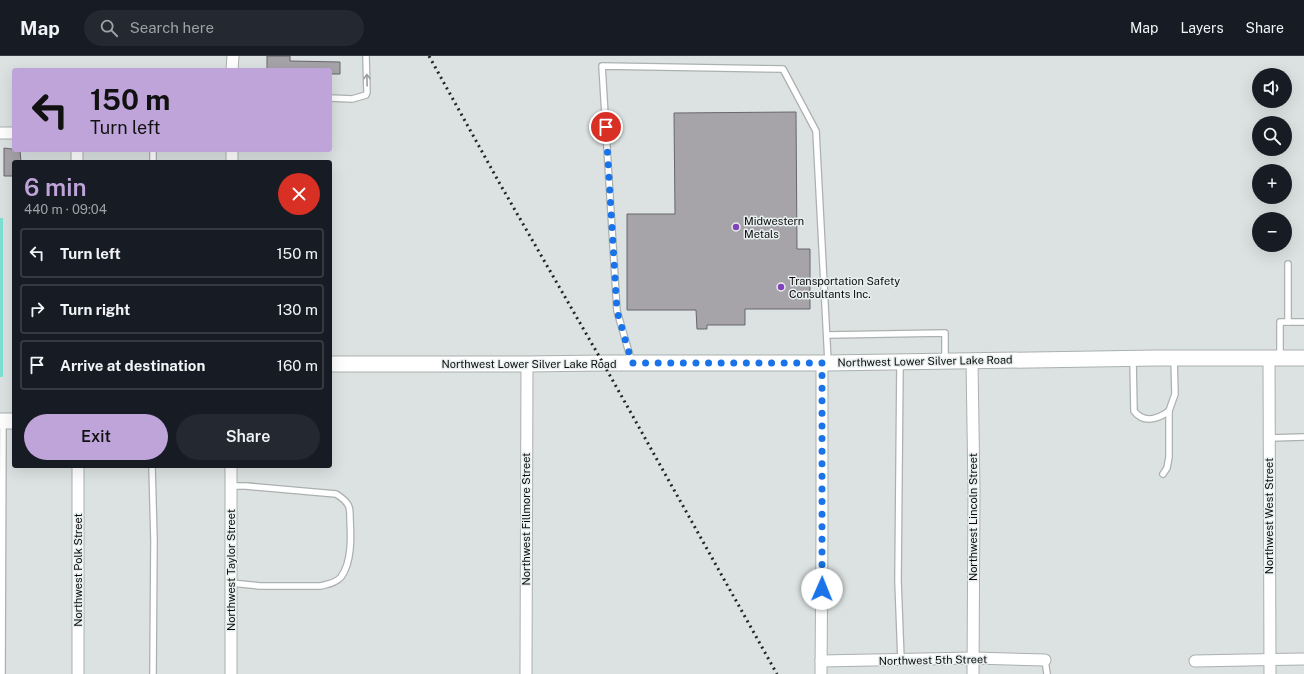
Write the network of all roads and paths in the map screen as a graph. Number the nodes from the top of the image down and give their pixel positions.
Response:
1 (232, 56) edge
2 (366, 56) edge
3 (232, 68) edge
4 (332, 98) edge
5 (0, 133) edge
6 (12, 133) edge
7 (1288, 264) dead end
8 (1288, 322) junction
9 (1304, 322) edge
10 (827, 335) junction
11 (1133, 358) junction
12 (1174, 358) junction
13 (1274, 358) junction
14 (1304, 358) edge
15 (945, 361) junction
16 (972, 361) junction
17 (900, 362) junction
18 (632, 363) junction
19 (825, 363) junction
20 (332, 364) edge
21 (527, 364) junction
22 (1169, 411) junction
23 (6, 421) edge
24 (1304, 437) edge
25 (1269, 438) junction
26 (78, 468) edge
27 (152, 468) edge
28 (231, 468) edge
29 (1163, 474) dead end
30 (231, 486) junction
31 (231, 583) junction
32 (973, 658) junction
33 (1304, 659) edge
34 (901, 660) junction
35 (1046, 660) joint
36 (1270, 660) junction
37 (821, 661) junction
38 (1195, 661) dead end
39 (2, 674) edge
40 (78, 674) edge
41 (153, 674) edge
42 (231, 674) edge
43 (526, 674) edge
44 (821, 674) edge
45 (973, 674) edge
46 (1047, 674) edge
47 (1270, 674) edge

1 - 3 street
4 -> 2 lane
5 - 6 street
7 - 8 lane
8 - 9 lane
8 - 13 lane
10 - 15 lane
10 - 18 lane
10 - 19 lane
11 - 12 street, Northwest Lower Silver Lake Road
11 - 16 street, Northwest Lower Silver Lake Road
11 - 22 lane
12 - 13 street, Northwest Lower Silver Lake Road
12 - 22 lane
13 - 14 street, Northwest Lower Silver Lake Road
13 - 25 street, Northwest West Street
15 - 16 street, Northwest Lower Silver Lake Road
15 - 17 street, Northwest Lower Silver Lake Road
16 - 32 street, Northwest Lincoln Street
17 - 19 street, Northwest Lower Silver Lake Road
17 - 34 lane
18 - 19 street, Northwest Lower Silver Lake Road
18 - 21 street, Northwest Lower Silver Lake Road
19 - 37 street
20 - 21 street, Northwest Lower Silver Lake Road
21 - 43 street, Northwest Fillmore Street
22 - 29 lane
23 - 39 lane
24 - 25 lane
25 - 36 street, Northwest West Street
26 - 40 street, Northwest Polk Street
27 - 41 lane
28 - 30 street, Northwest Taylor Street
30 - 31 street, Northwest Taylor Street
30 - 31 lane
31 - 42 street, Northwest Taylor Street
32 - 34 street, Northwest 5th Street
32 - 35 street, Northwest 5th Street
32 - 45 street, Northwest Lincoln Street
33 - 36 street
34 - 37 street, Northwest 5th Street
35 - 46 lane
36 - 38 street
36 - 47 street, Northwest West Street
37 - 44 street

